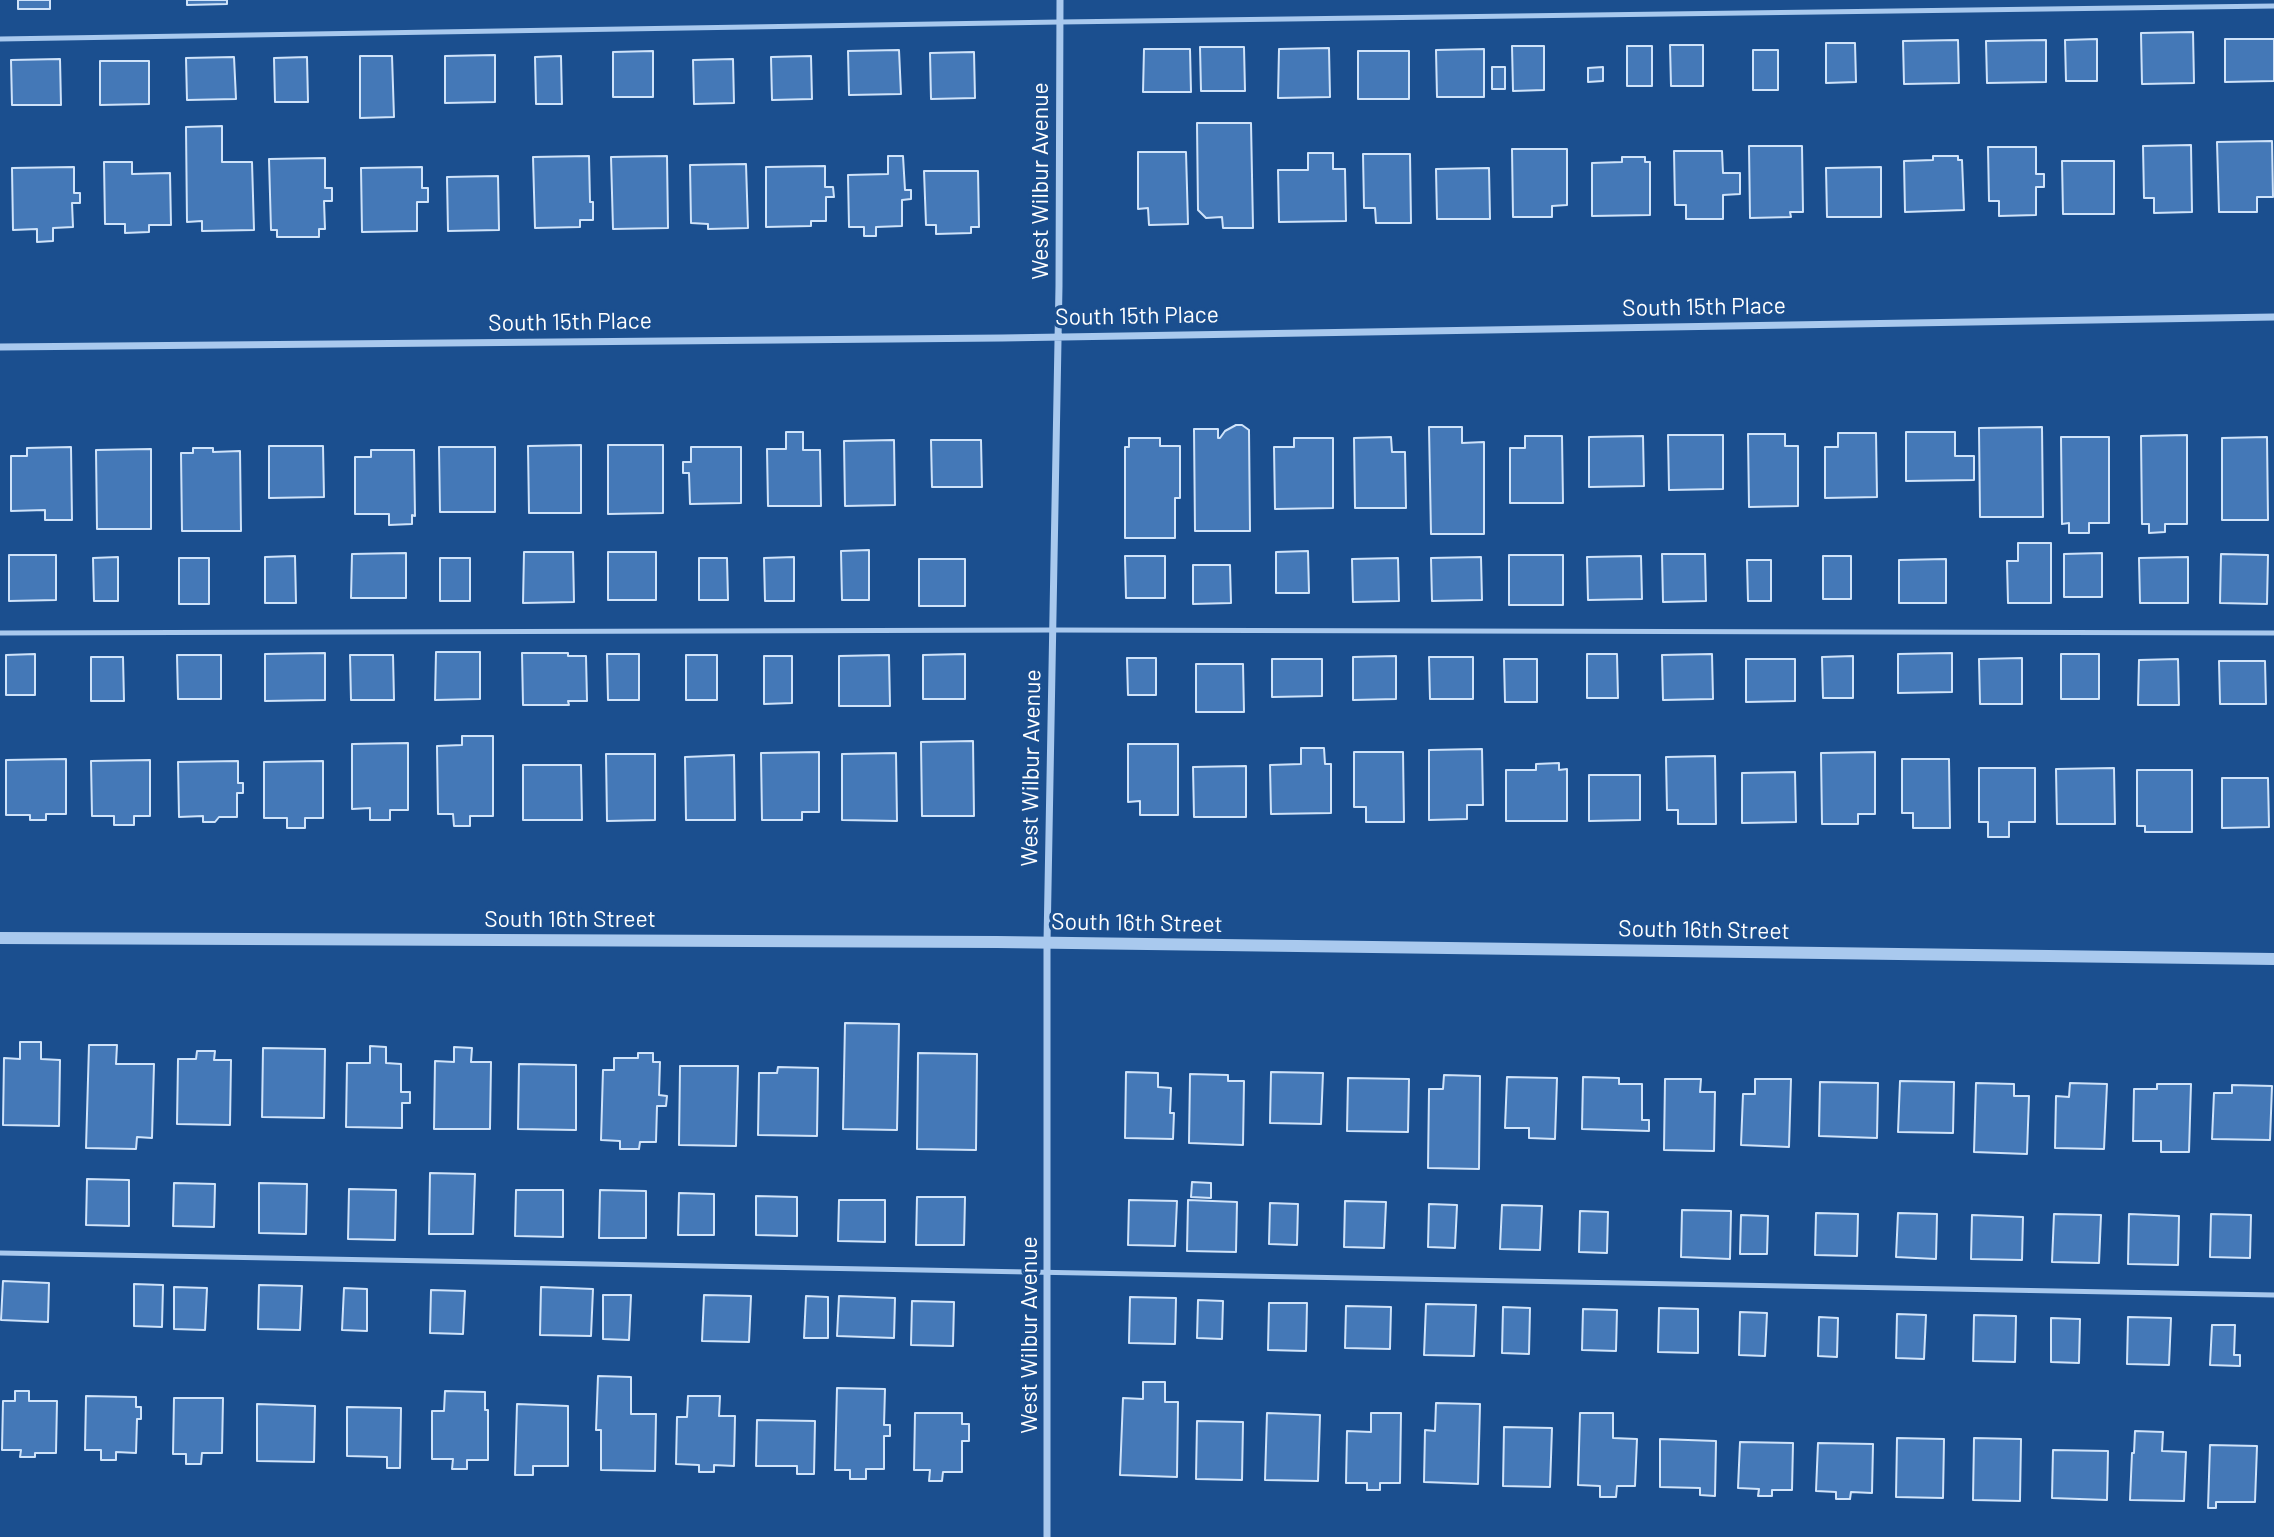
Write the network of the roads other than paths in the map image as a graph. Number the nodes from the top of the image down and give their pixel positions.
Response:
1 (1060, 0) edge
2 (2274, 6) edge
3 (1060, 22) junction
4 (0, 40) edge
5 (2274, 317) edge
6 (1058, 337) junction
7 (0, 347) edge
8 (1052, 630) junction
9 (0, 633) edge
10 (2274, 633) edge
11 (0, 938) edge
12 (1047, 942) junction
13 (2274, 960) edge
14 (0, 1254) edge
15 (1048, 1271) junction
16 (2274, 1295) edge
17 (1048, 1537) edge

1 - 3 street, West Wilbur Avenue
2 - 3 lane
3 - 4 lane
3 - 6 street, West Wilbur Avenue
5 - 6 street, South 15th Place
6 - 7 street, South 15th Place
6 - 8 street, West Wilbur Avenue
8 - 9 lane
8 - 10 lane
8 - 12 street, West Wilbur Avenue
11 - 12 street, South 16th Street
12 - 13 street, South 16th Street
12 - 15 street, West Wilbur Avenue
14 - 15 lane
15 - 16 lane
15 - 17 street, West Wilbur Avenue

